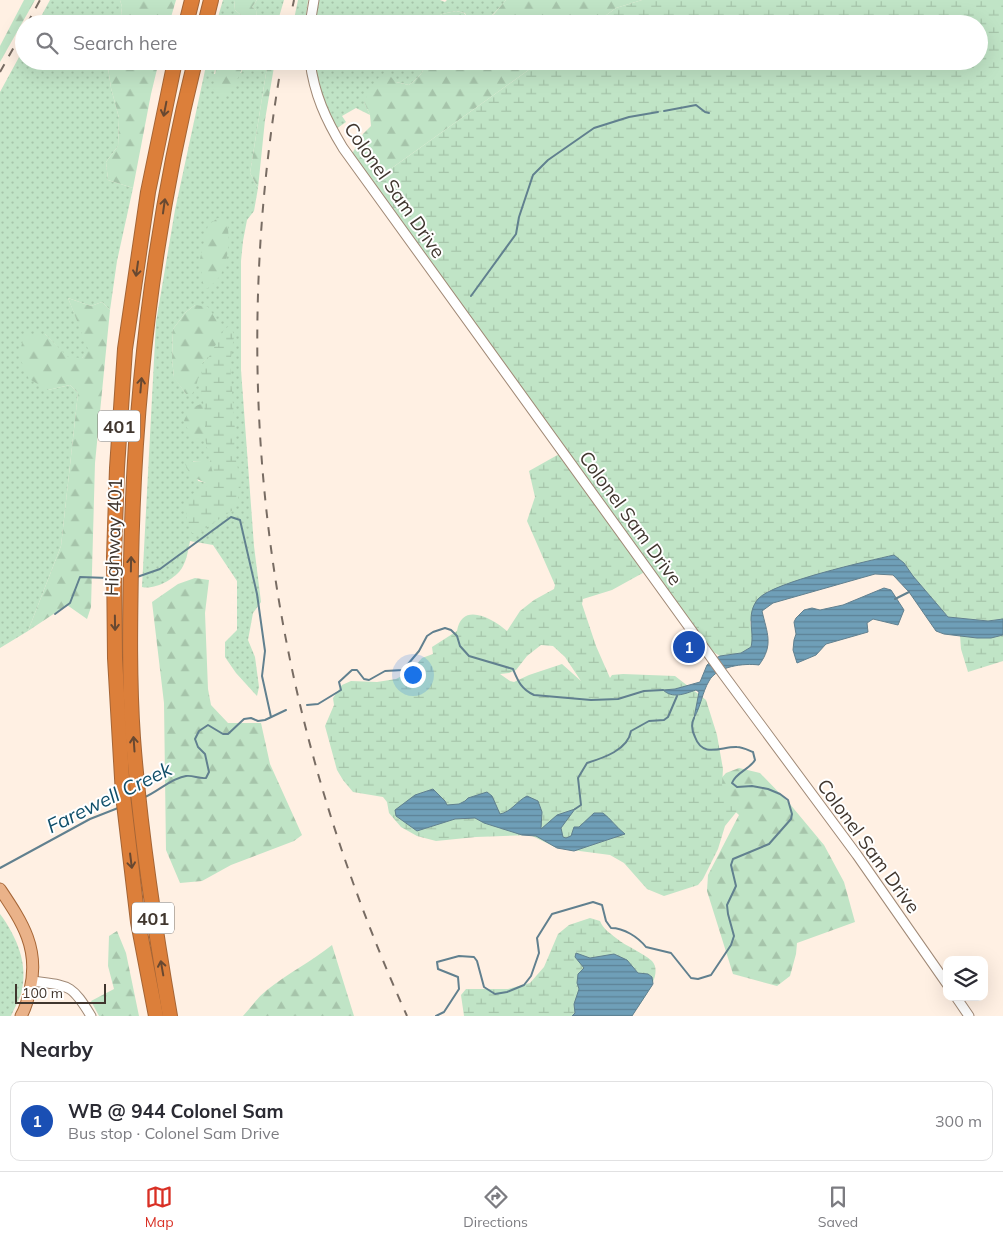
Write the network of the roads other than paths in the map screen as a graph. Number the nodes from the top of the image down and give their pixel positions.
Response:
1 (192, 0) edge
2 (210, 0) edge
3 (314, 0) edge
4 (188, 15) edge
5 (207, 15) edge
6 (312, 15) edge
7 (173, 70) edge
8 (193, 70) edge
9 (312, 70) edge
10 (0, 889) edge
11 (943, 978) edge
12 (32, 981) junction
13 (959, 1001) edge
14 (21, 1016) edge
15 (91, 1016) edge
16 (156, 1016) edge
17 (170, 1016) edge
18 (968, 1016) edge

1 - 4 highway
2 - 5 highway
3 - 6 street
7 -> 16 highway, Highway 401 / 401
17 -> 8 highway, Highway 401 / 401
9 - 11 street, Colonel Sam Drive
10 - 12 main road
12 - 14 main road
12 - 15 street
13 - 18 street

